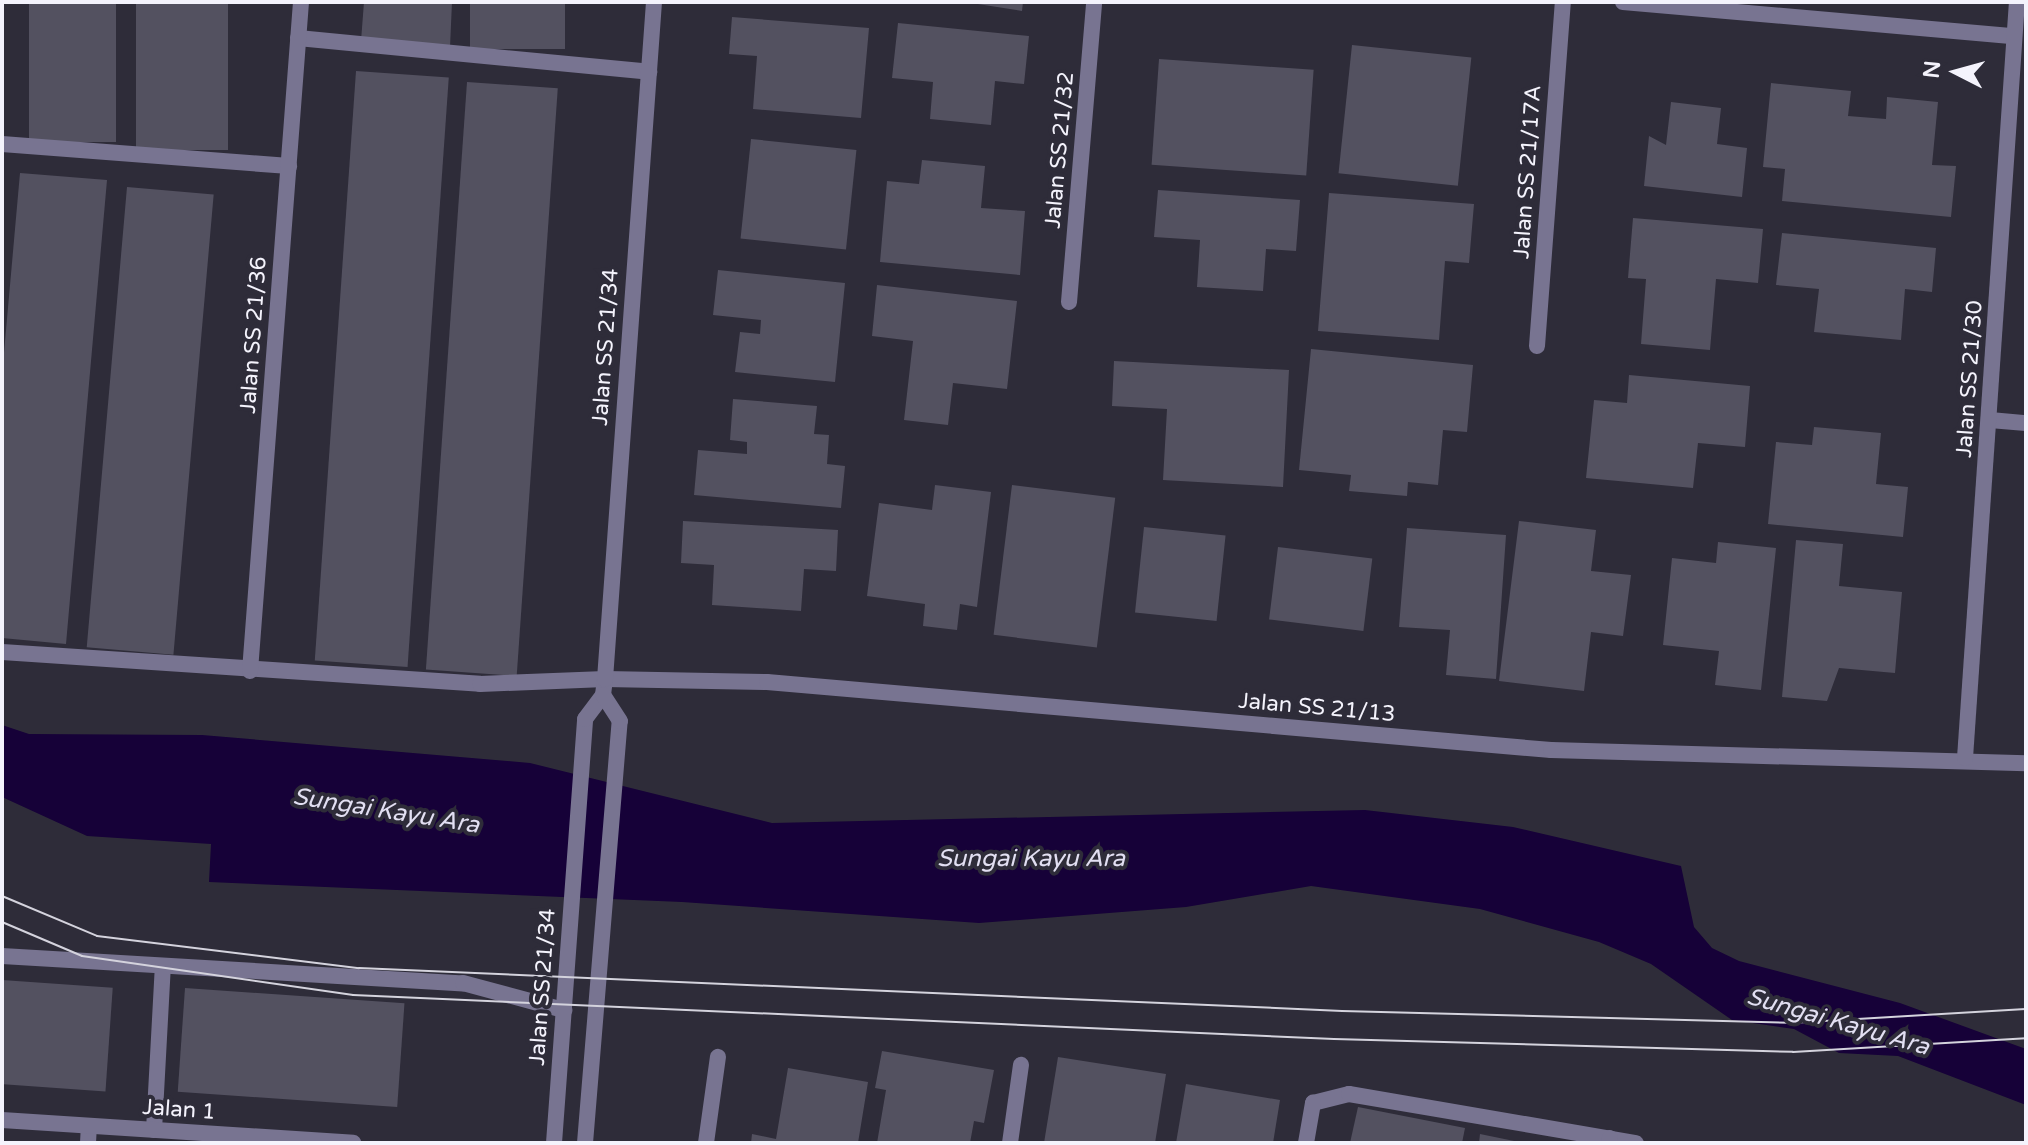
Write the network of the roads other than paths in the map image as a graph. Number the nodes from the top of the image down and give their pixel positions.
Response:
1 (301, 2) edge
2 (654, 2) edge
3 (1094, 2) edge
4 (1563, 2) edge
5 (1623, 2) edge
6 (2017, 2) edge
7 (2014, 36) junction
8 (298, 38) junction
9 (649, 72) junction
10 (2, 144) edge
11 (289, 166) junction
12 (1069, 302) dead end
13 (1537, 346) dead end
14 (1990, 420) junction
15 (2026, 423) edge
16 (2, 652) edge
17 (250, 671) junction
18 (604, 687) junction
19 (1965, 758) junction
20 (2026, 763) edge
21 (2, 956) edge
22 (163, 966) junction
23 (564, 1010) junction
24 (718, 1057) dead end
25 (1021, 1065) dead end
26 (2, 1120) edge
27 (154, 1130) junction
28 (89, 1134) edge
29 (1610, 1140) edge
30 (353, 1143) edge
31 (554, 1143) edge
32 (585, 1143) edge
33 (706, 1143) edge
34 (1010, 1143) edge
35 (1306, 1143) edge
36 (1636, 1143) edge

1 - 8 street, Jalan SS 21/36
2 - 9 street, Jalan SS 21/34
3 - 12 street, Jalan SS 21/32
4 - 13 street, Jalan SS 21/17A
5 - 7 street
6 - 7 street, Jalan SS 21/30
7 - 14 street, Jalan SS 21/30
8 - 9 street
8 - 11 street, Jalan SS 21/36
9 - 18 street, Jalan SS 21/34
10 - 11 street
11 - 17 street, Jalan SS 21/36
14 - 15 street
14 - 19 street, Jalan SS 21/30
16 - 17 street, Jalan SS 21/13
17 - 18 street, Jalan SS 21/13
18 - 19 street, Jalan SS 21/13
18 - 23 street, Jalan SS 21/34
18 - 32 street
19 - 20 street, Jalan SS 21/13
21 - 22 street
22 - 23 street
22 - 27 street
23 - 31 street, Jalan SS 21/34
24 - 33 street
25 - 34 street
26 - 28 street, Jalan 1
27 - 28 street, Jalan 1
27 - 30 street, Jalan 1
29 - 35 street
29 - 36 street

